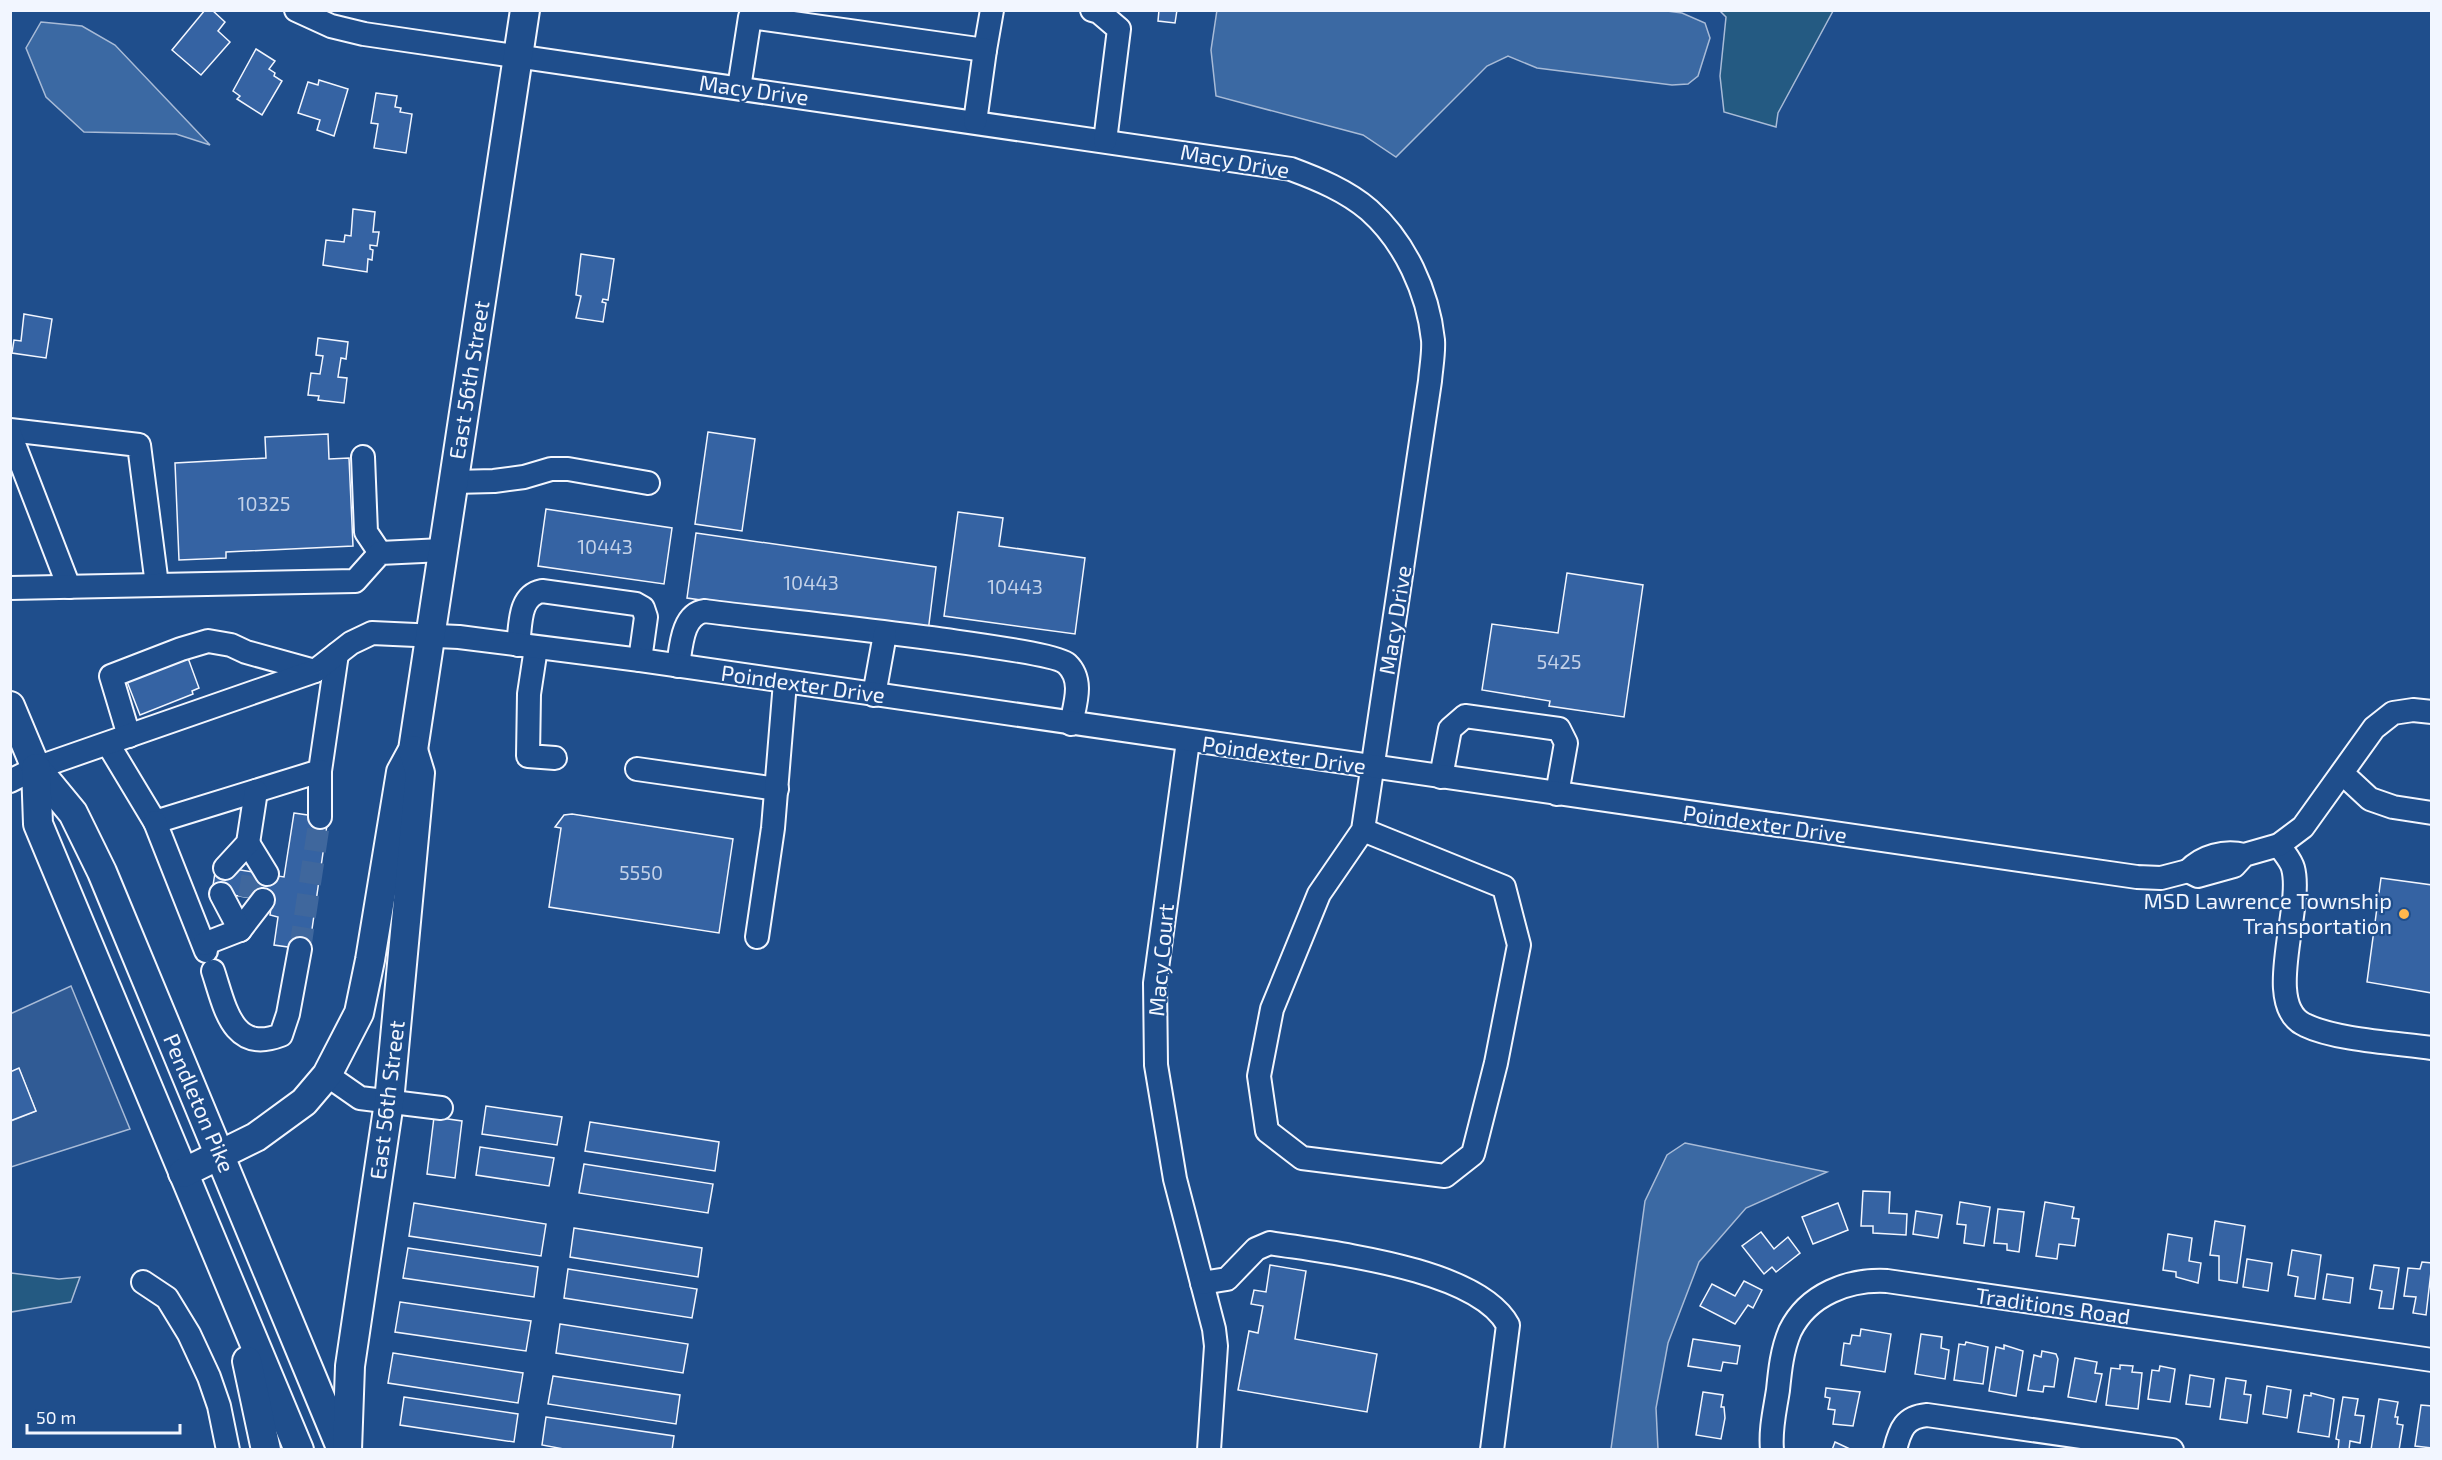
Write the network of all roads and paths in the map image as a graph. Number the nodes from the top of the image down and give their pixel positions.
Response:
1 (296, 10) edge
2 (525, 10) edge
3 (992, 10) edge
4 (1092, 10) edge
5 (748, 13) edge
6 (986, 50) junction
7 (518, 58) junction
8 (739, 88) junction
9 (975, 122) junction
10 (1105, 141) junction
11 (10, 432) edge
12 (363, 457) dead end
13 (454, 482) junction
14 (648, 483) dead end
15 (443, 550) junction
16 (380, 553) junction
17 (157, 585) junction
18 (69, 587) junction
19 (10, 588) edge
20 (885, 634) junction
21 (430, 635) junction
22 (527, 647) junction
23 (246, 652) junction
24 (337, 654) junction
25 (640, 660) junction
26 (678, 666) junction
27 (315, 671) junction
28 (785, 682) junction
29 (874, 695) junction
30 (10, 706) edge
31 (2432, 712) edge
32 (1071, 724) junction
33 (135, 734) junction
34 (1188, 741) junction
35 (108, 744) junction
36 (413, 750) junction
37 (555, 758) dead end
38 (1371, 767) junction
39 (36, 768) junction
40 (637, 769) dead end
41 (320, 771) junction
42 (2343, 774) junction
43 (1442, 777) junction
44 (10, 781) edge
45 (777, 789) junction
46 (256, 790) junction
47 (1557, 794) junction
48 (2432, 813) edge
49 (320, 817) tunnel mouth
50 (155, 822) junction
51 (1363, 830) junction
52 (248, 843) junction
53 (2279, 845) junction
54 (242, 897) tunnel mouth
55 (757, 937) dead end
56 (300, 949) tunnel mouth
57 (208, 955) junction
58 (2432, 1048) edge
59 (327, 1075) junction
60 (389, 1102) junction
61 (441, 1108) dead end
62 (220, 1156) junction
63 (183, 1173) junction
64 (143, 1282) dead end
65 (1202, 1282) junction
66 (230, 1286) junction
67 (2432, 1360) edge
68 (1772, 1438) edge
69 (228, 1449) edge
70 (266, 1449) edge
71 (299, 1449) edge
72 (342, 1449) edge
73 (347, 1449) edge
74 (1209, 1449) edge
75 (1492, 1449) edge
76 (1895, 1449) edge
77 (2172, 1449) edge

1 - 7 street, Macy Drive
2 - 7 main road, East 56th Street
3 - 6 street
4 - 10 street
5 - 6 street
5 - 8 street
6 - 9 street
7 - 8 street, Macy Drive
7 - 13 main road, East 56th Street
8 - 9 street, Macy Drive
9 - 10 street, Macy Drive
10 - 38 street, Macy Drive
11 - 17 street
11 - 18 street
12 - 16 street
13 - 14 street
13 - 15 main road, East 56th Street
15 - 16 street
15 - 21 main road, East 56th Street
16 - 17 street
17 - 18 street
18 - 19 street
20 - 26 street
20 - 29 street
20 - 32 street
21 - 22 street, Poindexter Drive
21 - 24 street, Poindexter Drive
21 - 36 main road, East 56th Street
22 - 25 street, Poindexter Drive
22 - 25 street
22 - 37 street
23 - 27 street
23 - 33 street
23 - 33 street
24 - 27 street, Poindexter Drive
24 - 41 street
25 - 26 street, Poindexter Drive
26 - 28 street, Poindexter Drive
27 - 33 street, Poindexter Drive
28 - 29 street, Poindexter Drive
28 - 45 street
29 - 32 street, Poindexter Drive
30 - 39 main road, Pendleton Pike
31 - 42 street
32 - 34 street, Poindexter Drive
33 - 35 street
34 - 38 street, Poindexter Drive
34 - 65 street, Macy Court
35 - 39 street
35 - 50 street
36 - 59 main road, East 56th Street
36 - 60 main road, East 56th Street
38 - 43 street, Poindexter Drive
38 - 51 street, Macy Drive
39 - 44 street
39 - 62 main road, Pendleton Pike
39 - 63 main road, Pendleton Pike
40 - 45 street
41 - 46 street
41 - 49 street
42 - 48 street
42 - 53 street
43 - 47 street, Poindexter Drive
43 - 47 street
45 - 55 street
46 - 50 street
46 - 52 street
47 - 53 street, Poindexter Drive
50 - 57 street
51 - 51 street
52 - 52 street
53 - 58 street
54 - 57 street
56 - 57 street
59 - 60 street
59 - 62 main road, East 56th Street
60 - 61 street
60 - 73 main road, East 56th Street
62 - 63 main road, East 56th Street
62 - 72 main road, Pendleton Pike
63 - 66 main road, Pendleton Pike
64 - 69 street
65 - 74 street, Macy Court
65 - 75 street
66 - 70 main road
66 - 71 main road, Pendleton Pike
67 - 68 street, Traditions Road
76 - 77 street

